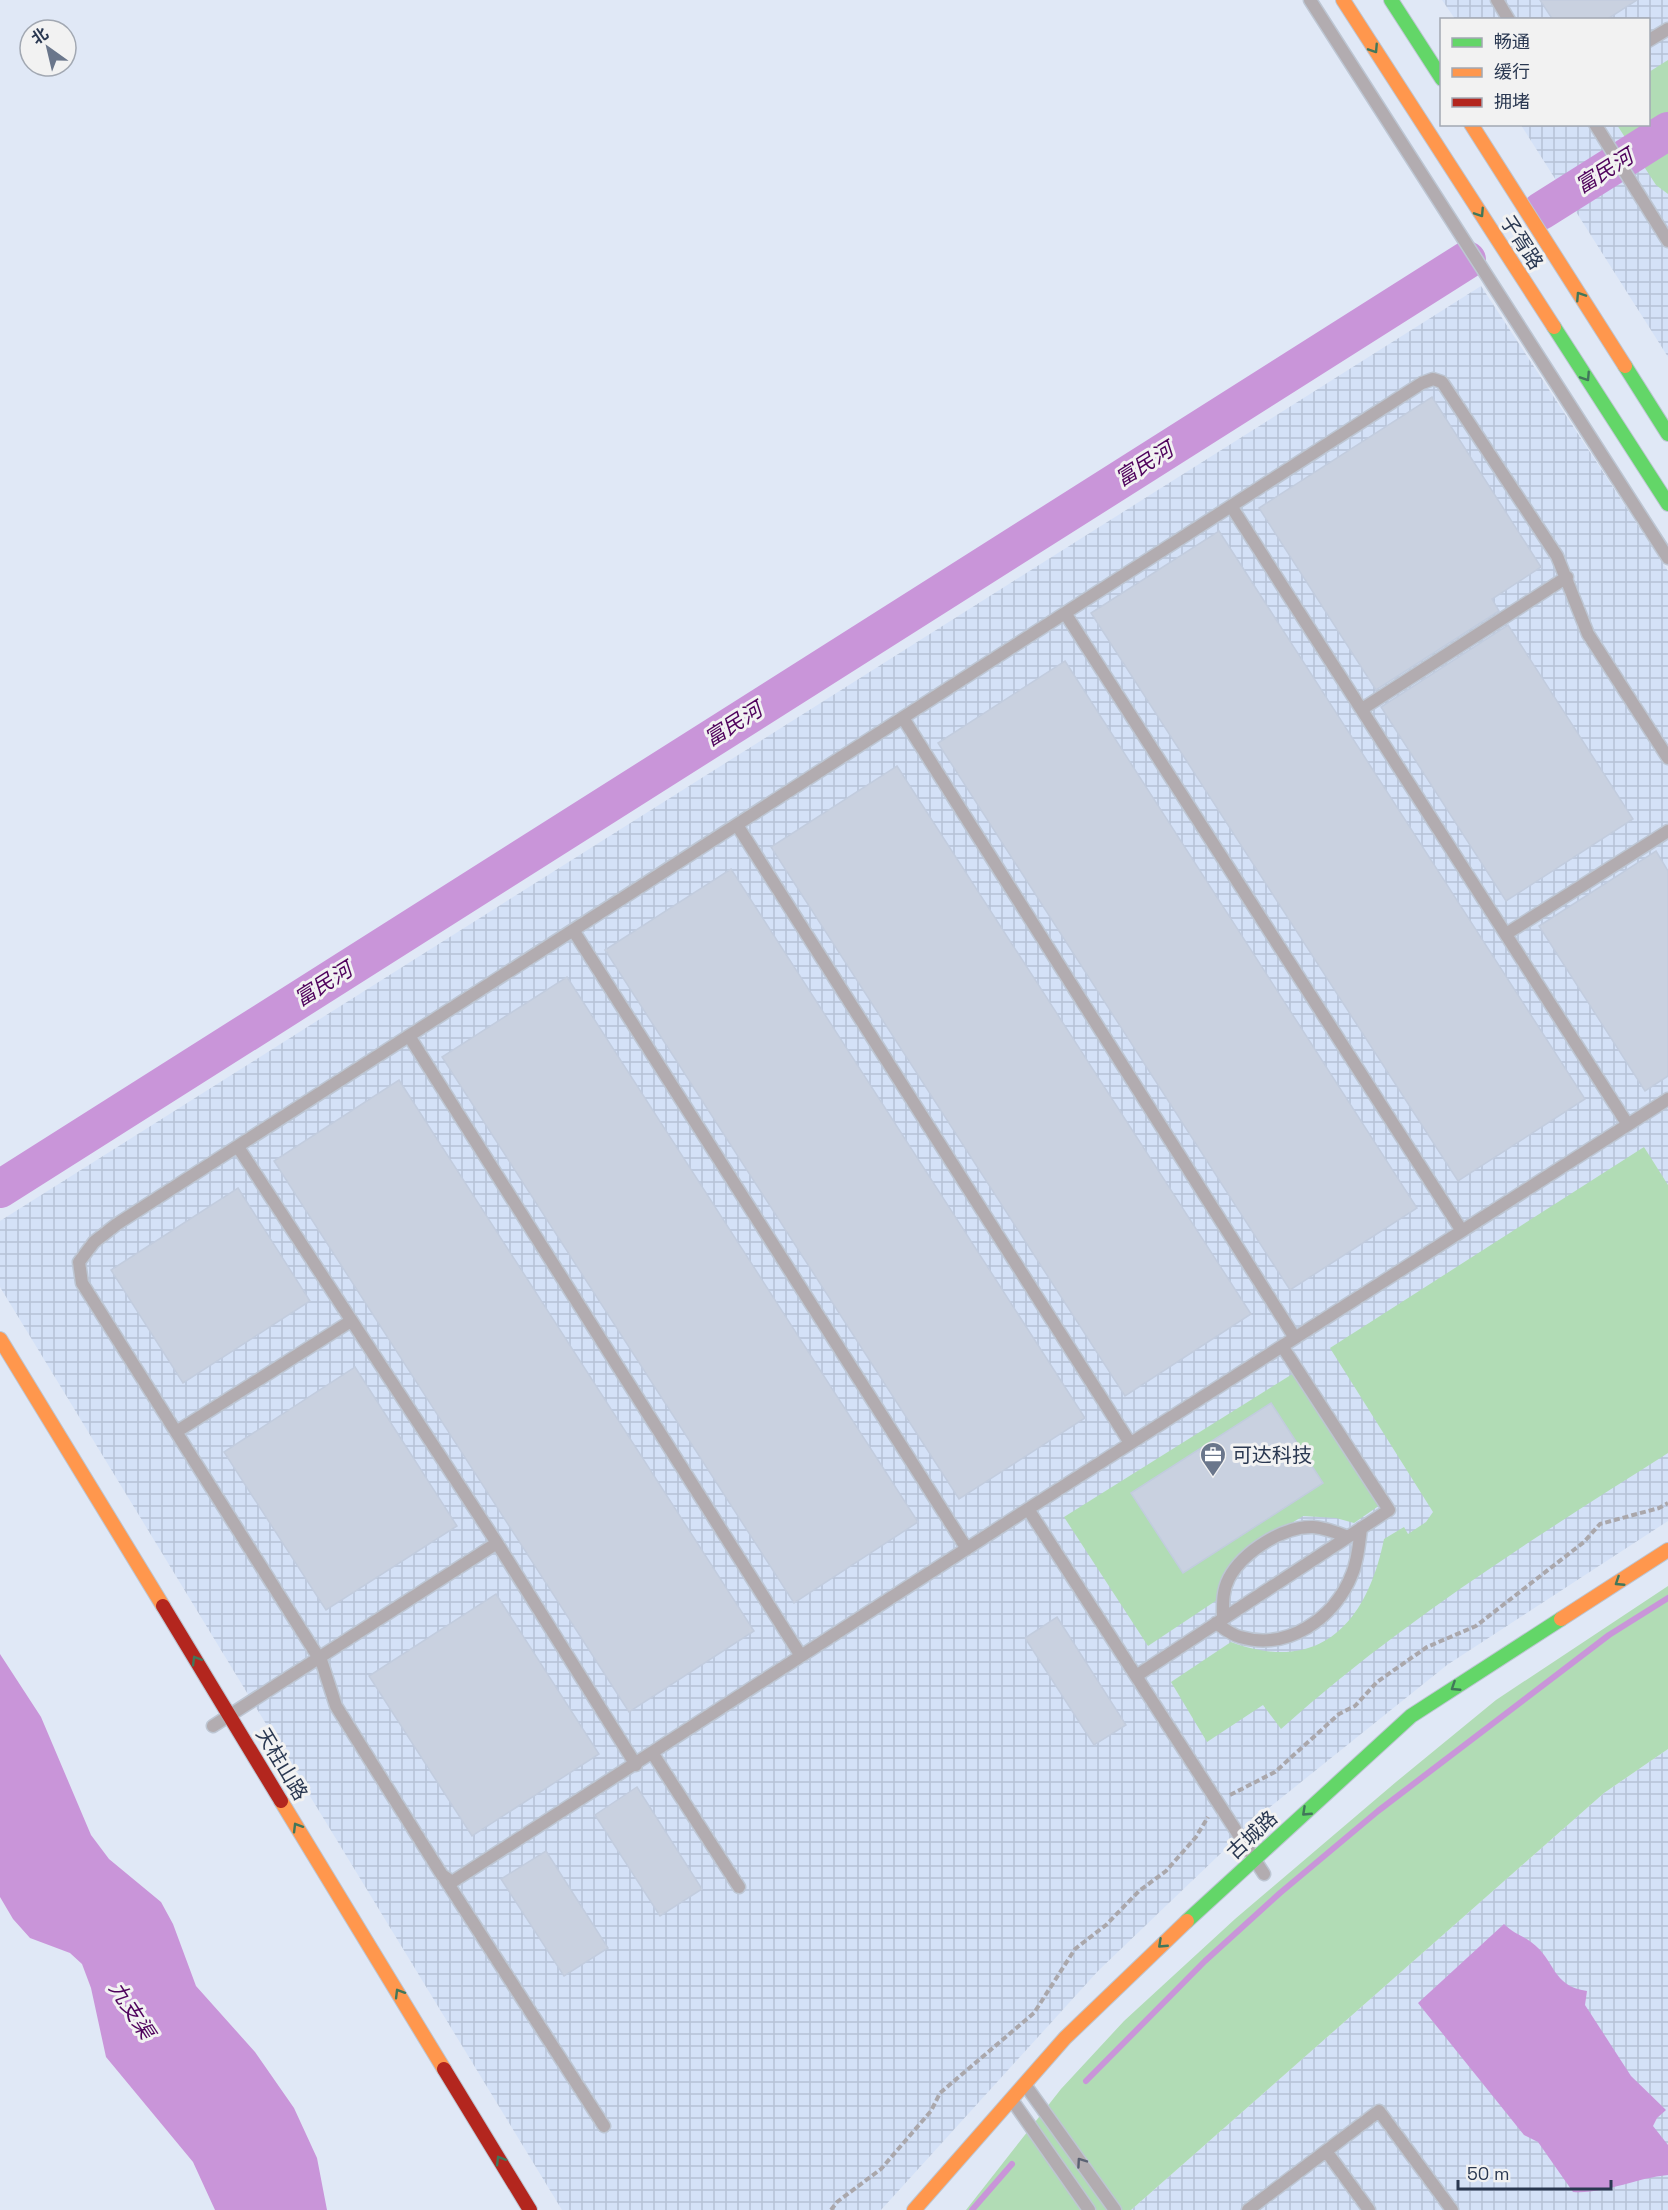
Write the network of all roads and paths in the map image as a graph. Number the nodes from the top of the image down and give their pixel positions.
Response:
1 (1310, 0) edge
2 (1343, 0) edge
3 (1391, 0) edge
4 (1497, 0) edge
5 (1508, 18) edge
6 (1668, 29) edge
7 (1650, 40) edge
8 (1440, 76) edge
9 (1472, 126) edge
10 (1596, 126) edge
11 (1664, 226) edge
12 (1668, 241) edge
13 (1668, 434) edge
14 (1668, 504) edge
15 (1231, 506) junction
16 (1668, 558) edge
17 (1567, 577) junction
18 (1065, 613) junction
19 (1362, 709) junction
20 (903, 718) junction
21 (1668, 758) edge
22 (737, 825) junction
23 (1668, 831) edge
24 (573, 930) junction
25 (1506, 934) junction
26 (409, 1036) junction
27 (1668, 1099) edge
28 (1628, 1125) junction
29 (238, 1147) junction
30 (1462, 1231) junction
31 (351, 1321) junction
32 (1295, 1338) junction
33 (0, 1339) edge
34 (1282, 1346) junction
35 (176, 1432) junction
36 (1130, 1443) junction
37 (1028, 1509) junction
38 (1361, 1528) junction
39 (1348, 1537) junction
40 (497, 1543) junction
41 (967, 1549) junction
42 (1668, 1550) edge
43 (1220, 1621) junction
44 (801, 1656) junction
45 (318, 1658) junction
46 (1136, 1676) junction
47 (229, 1715) junction
48 (213, 1726) dead end
49 (653, 1754) junction
50 (636, 1765) junction
51 (1254, 1860) junction
52 (1264, 1873) dead end
53 (442, 1875) junction
54 (739, 1887) dead end
55 (1093, 2031) dead end
56 (1024, 2084) junction
57 (1033, 2096) junction
58 (1011, 2099) junction
59 (1020, 2111) junction
60 (604, 2126) dead end
61 (1326, 2151) junction
62 (965, 2174) dead end
63 (530, 2210) edge
64 (914, 2210) edge
65 (1089, 2210) edge
66 (1114, 2210) edge
67 (1248, 2210) edge
68 (1369, 2210) edge
69 (1452, 2210) edge

1 - 16 lane
2 -> 14 street, 子胥路
3 - 8 street
4 - 5 lane
6 - 7 lane
13 -> 9 street, 子胥路
10 - 11 lane
11 - 12 lane
15 - 17 lane
15 - 18 lane
15 - 19 lane
17 - 19 lane
17 - 21 lane
18 - 20 lane
18 - 30 lane
19 - 25 lane
20 - 22 lane
20 - 32 lane
22 - 24 lane
22 - 36 lane
23 - 25 lane
24 - 26 lane
24 - 41 lane
25 - 28 lane
26 - 29 lane
26 - 44 lane
27 - 28 lane
28 - 30 lane
29 - 31 lane
29 - 35 lane
30 - 32 lane
31 - 35 lane
31 - 40 lane
32 - 34 lane
47 -> 33 street, 天柱山路
34 - 36 lane
34 - 38 lane
35 - 45 lane
36 - 37 lane
37 - 41 lane
37 - 46 lane
38 - 39 lane
38 - 43 lane
39 - 43 lane
39 - 43 lane
40 - 45 lane
40 - 50 lane
41 - 44 lane
42 -> 51 street, 古城路
43 - 46 lane
44 - 49 lane
45 - 47 lane
45 - 53 lane
46 - 51 lane
47 - 48 lane
63 -> 47 street, 天柱山路
49 - 50 lane
49 - 54 lane
50 - 53 lane
51 - 52 lane
51 -> 56 street, 古城路
53 - 60 lane
55 - 57 street
56 - 57 lane
56 - 58 street, 古城路
57 - 59 street
66 -> 57 lane
58 - 59 lane
58 - 64 street, 古城路
59 - 62 street
59 - 65 lane
61 - 67 lane
61 - 68 lane
61 - 69 lane

